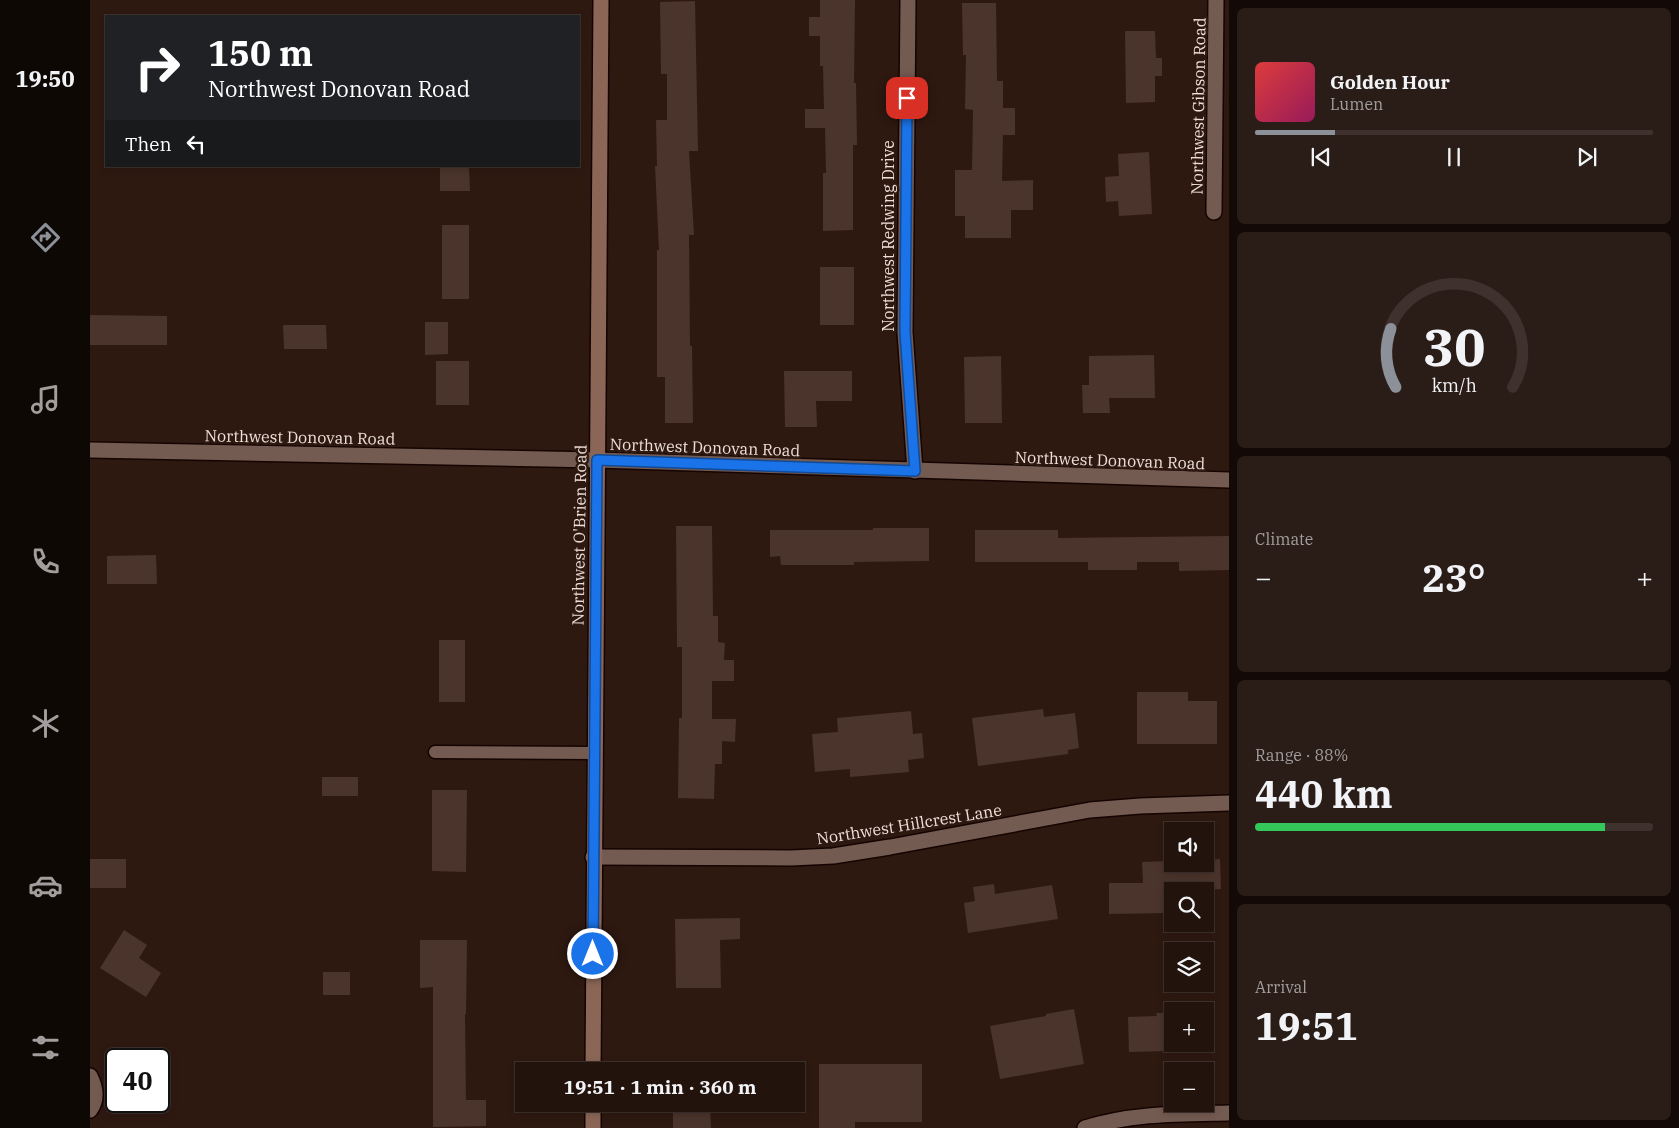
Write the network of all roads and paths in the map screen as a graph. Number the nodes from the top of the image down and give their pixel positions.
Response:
1 (601, 0) edge
2 (908, 0) edge
3 (1216, 0) edge
4 (1214, 212) dead end
5 (90, 450) edge
6 (597, 460) junction
7 (915, 471) junction
8 (1229, 480) edge
9 (435, 752) dead end
10 (594, 754) junction
11 (1229, 803) edge
12 (593, 857) junction
13 (593, 1062) edge
14 (90, 1076) edge
15 (90, 1110) edge
16 (593, 1112) edge
17 (1229, 1113) edge
18 (593, 1128) edge
19 (1085, 1128) edge

1 - 6 street, Northwest O'Brien Road
2 - 7 street, Northwest Redwing Drive
3 - 4 street, Northwest Gibson Road
5 - 6 street, Northwest Donovan Road
6 - 7 street, Northwest Donovan Road
6 - 10 street, Northwest O'Brien Road
7 - 8 street, Northwest Donovan Road
9 - 10 lane
10 - 12 street, Northwest O'Brien Road
11 - 12 street, Northwest Hillcrest Lane
12 - 13 street, Northwest O'Brien Road
14 - 15 street
16 - 18 street
17 - 19 street

